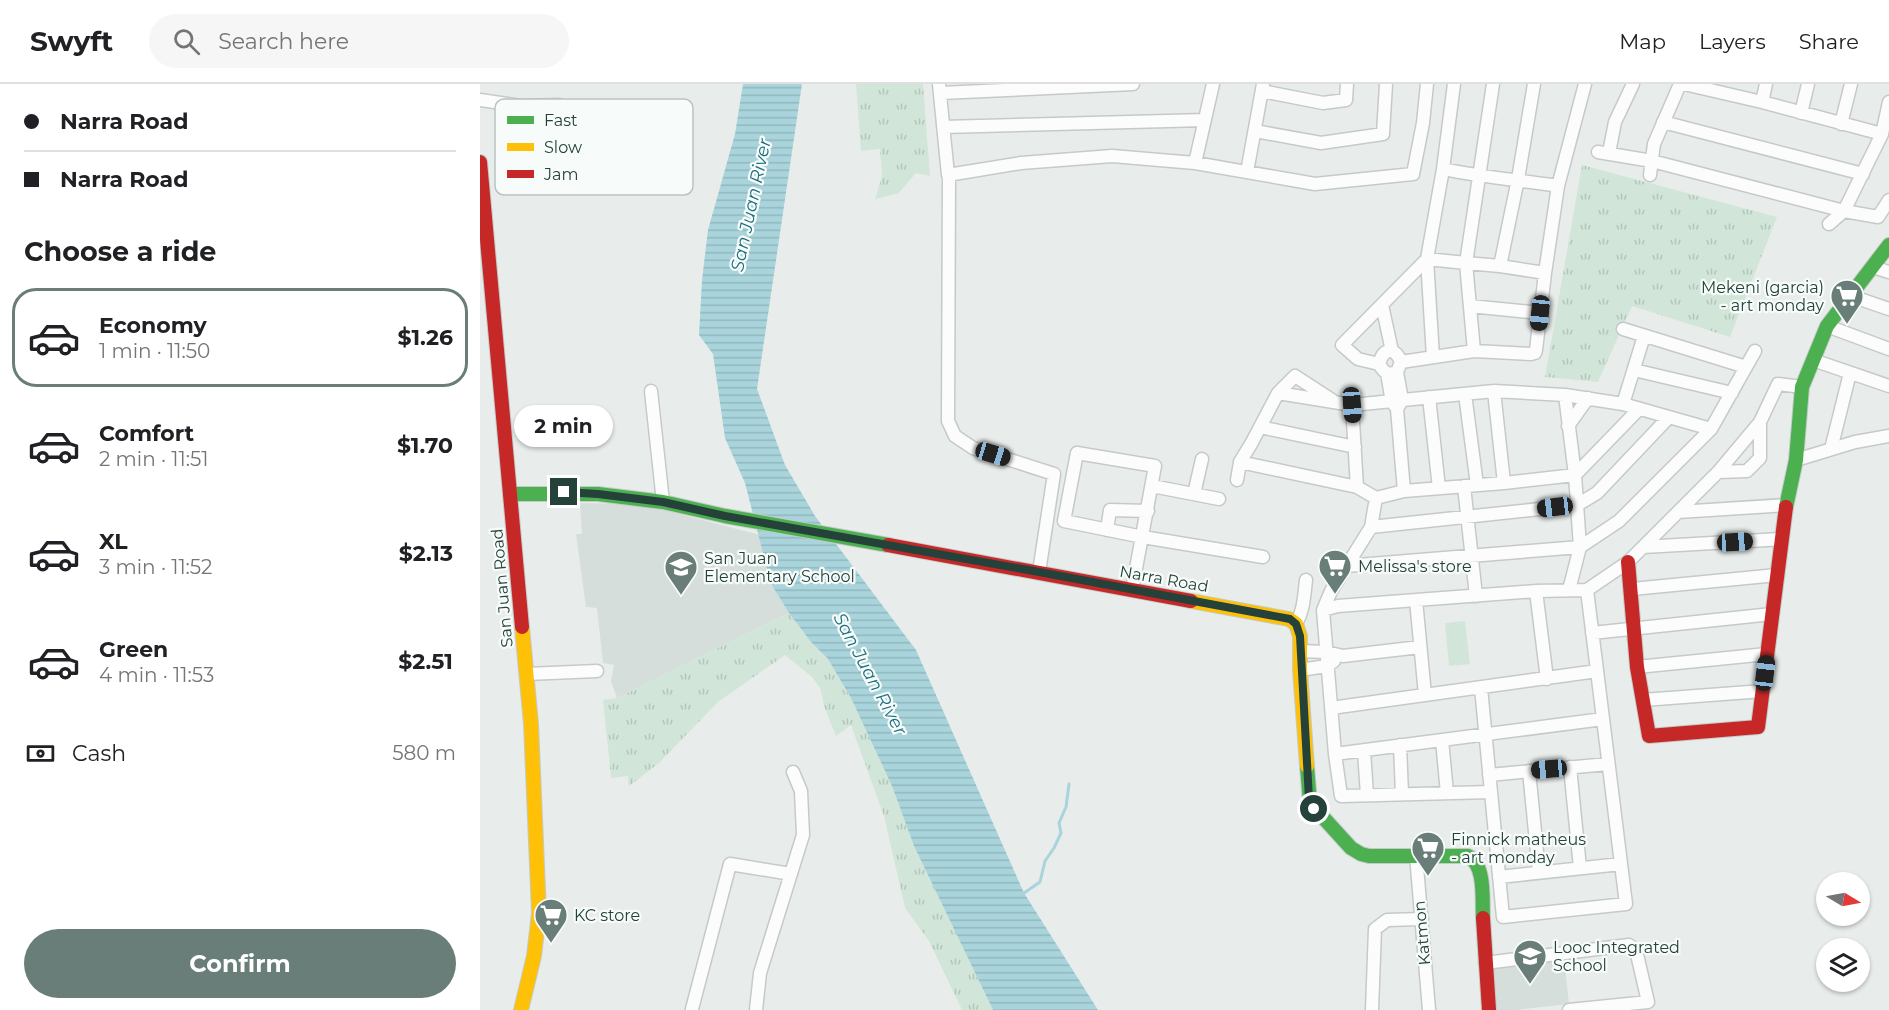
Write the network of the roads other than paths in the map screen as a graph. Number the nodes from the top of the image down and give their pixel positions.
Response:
1 (1133, 84) edge
2 (1214, 84) edge
3 (1347, 84) edge
4 (1386, 84) edge
5 (1427, 84) edge
6 (1454, 84) edge
7 (1493, 84) edge
8 (1534, 84) edge
9 (1585, 84) edge
10 (1633, 84) edge
11 (1682, 84) edge
12 (1766, 84) edge
13 (1808, 84) edge
14 (1851, 84) edge
15 (1262, 88) edge
16 (940, 89) edge
17 (1725, 89) edge
18 (480, 100) edge
19 (495, 102) edge
20 (1762, 102) junction
21 (1889, 102) edge
22 (1801, 113) junction
23 (1205, 120) junction
24 (1663, 122) junction
25 (1841, 124) junction
26 (943, 127) junction
27 (1255, 131) junction
28 (1882, 134) junction
29 (1652, 161) junction
30 (480, 162) edge
31 (1195, 163) junction
32 (1443, 169) junction
33 (1247, 172) junction
34 (1863, 174) junction
35 (1650, 175) dead end
36 (1480, 176) junction
37 (948, 178) dead end
38 (1518, 179) junction
39 (1558, 186) junction
40 (1889, 200) edge
41 (1844, 212) junction
42 (1829, 224) dead end
43 (1889, 245) edge
44 (1427, 259) junction
45 (1466, 263) junction
46 (1500, 266) junction
47 (1873, 267) junction
48 (1889, 272) edge
49 (1545, 273) junction
50 (1851, 296) junction
51 (1382, 305) junction
52 (1470, 306) junction
53 (1889, 309) edge
54 (1540, 313) junction
55 (1827, 326) junction
56 (1623, 329) dead end
57 (1644, 336) junction
58 (1889, 349) edge
59 (1392, 351) junction
60 (1474, 351) junction
61 (1755, 351) dead end
62 (1433, 357) junction
63 (1813, 360) junction
64 (1746, 367) junction
65 (1391, 368) junction
66 (1634, 370) junction
67 (1850, 373) junction
68 (1889, 386) edge
69 (1802, 387) junction
70 (651, 391) dead end
71 (1494, 391) junction
72 (1278, 393) junction
73 (1732, 393) junction
74 (1465, 394) junction
75 (1564, 395) junction
76 (1429, 397) junction
77 (1588, 398) junction
78 (1335, 403) junction
79 (1397, 403) junction
80 (1623, 404) junction
81 (1352, 405) junction
82 (1640, 409) junction
83 (1668, 417) junction
84 (1760, 422) junction
85 (1568, 426) junction
86 (1260, 427) junction
87 (1711, 429) junction
88 (1889, 436) edge
89 (1355, 447) junction
90 (1831, 449) junction
91 (1202, 459) dead end
92 (1796, 460) junction
93 (1240, 462) junction
94 (1718, 472) junction
95 (1575, 475) junction
96 (1237, 480) dead end
97 (1504, 483) junction
98 (1471, 485) junction
99 (1152, 486) junction
100 (1357, 487) junction
101 (1439, 488) junction
102 (1404, 491) junction
103 (510, 494) junction
104 (1194, 494) junction
105 (1376, 498) junction
106 (1219, 499) dead end
107 (663, 502) junction
108 (1577, 505) junction
109 (1786, 505) junction
110 (1148, 511) junction
111 (1678, 512) junction
112 (1467, 518) junction
113 (1371, 528) junction
114 (1107, 530) junction
115 (1143, 537) junction
116 (1782, 539) junction
117 (1580, 547) junction
118 (1643, 547) junction
119 (1472, 556) junction
120 (1263, 557) dead end
121 (1628, 562) junction
122 (1346, 566) junction
123 (1039, 572) junction
124 (1777, 575) junction
125 (1306, 580) dead end
126 (1632, 589) junction
127 (1132, 590) junction
128 (1569, 590) junction
129 (1587, 590) junction
130 (1536, 591) junction
131 (1476, 596) junction
132 (1416, 600) junction
133 (1323, 610) junction
134 (1772, 614) junction
135 (1296, 624) junction
136 (1633, 629) junction
137 (1592, 633) junction
138 (1420, 647) junction
139 (1300, 651) junction
140 (1326, 652) junction
141 (1767, 654) junction
142 (1343, 656) junction
143 (1328, 666) junction
144 (1637, 667) junction
145 (1300, 670) junction
146 (597, 671) dead end
147 (1597, 671) junction
148 (527, 674) junction
149 (1547, 679) junction
150 (1480, 688) junction
151 (1762, 691) junction
152 (1425, 695) junction
153 (1643, 700) junction
154 (1331, 708) junction
155 (1603, 719) junction
156 (1485, 734) junction
157 (1442, 740) junction
158 (1400, 745) junction
159 (1364, 751) junction
160 (1335, 754) junction
161 (1608, 764) junction
162 (1570, 767) junction
163 (1529, 771) junction
164 (793, 772) dead end
165 (1489, 775) junction
166 (1491, 792) junction
167 (1447, 793) junction
168 (1402, 794) junction
169 (1367, 795) junction
170 (1416, 855) junction
171 (1621, 864) junction
172 (1580, 868) junction
173 (1539, 873) junction
174 (791, 874) junction
175 (1499, 876) junction
176 (1422, 919) junction
177 (1485, 963) junction
178 (692, 1009) edge
179 (521, 1010) edge
180 (756, 1010) edge
181 (1372, 1010) edge
182 (1429, 1010) edge
183 (1489, 1010) edge
184 (1569, 1010) edge

1 - 16 street
2 - 23 street
3 - 15 street
4 - 27 street
5 - 33 street
6 - 32 street
7 - 36 street
8 - 38 street
9 - 39 street
10 - 29 street
11 - 17 street
11 - 24 street
12 - 20 street
13 - 22 street
14 - 25 street
15 - 27 street
16 - 26 street
17 - 20 street
18 - 19 street
20 - 22 street
21 - 28 street
22 - 25 street
23 - 26 street
23 - 31 street
24 - 29 street
24 - 34 street
25 - 28 street
26 - 31 street
27 - 33 street
28 - 34 street
29 - 35 street
29 - 41 street
30 - 103 main road, San Juan Road
31 - 33 street
32 - 36 street
32 - 44 street
34 - 41 street
36 - 38 street
36 - 45 street
37 - 123 street
38 - 39 street
38 - 46 street
39 - 49 street
40 - 41 street
41 - 42 street
43 - 47 main road
44 - 45 street
44 - 51 street
44 - 62 street
45 - 46 street
45 - 52 street
46 - 49 street
47 - 48 street
47 - 50 main road
49 - 54 street
50 - 53 street
50 - 55 main road
51 - 59 street
51 - 65 street
52 - 54 street
52 - 60 street
54 - 60 street
55 - 58 street
55 - 63 main road
56 - 57 street
57 - 64 street
57 - 66 street
59 - 65 street
59 - 65 street
60 - 62 street
61 - 64 street
62 - 65 street
63 - 67 street
63 - 69 main road
64 - 73 street
65 - 79 street
66 - 73 street
66 - 80 street
67 - 68 street
67 - 90 street
69 - 84 street
69 - 92 main road
70 - 107 street
71 - 74 street
71 - 75 street
71 - 97 street
72 - 78 street
72 - 78 street
72 - 86 street
73 - 87 street
74 - 76 street
74 - 98 street
75 - 77 street
75 - 85 street
76 - 79 street
76 - 101 street
77 - 80 street
77 - 85 street
78 - 81 street
79 - 81 street
79 - 102 street
80 - 82 street
81 - 89 street
82 - 83 street
82 - 95 street
83 - 87 street
83 - 108 street
84 - 94 street
84 - 94 street
85 - 95 street
86 - 89 street
86 - 93 street
87 - 117 street
88 - 90 street
89 - 100 street
90 - 92 street
91 - 104 street
92 - 109 main road
93 - 96 street
93 - 100 street
94 - 111 street
95 - 97 street
95 - 108 street
97 - 98 street
98 - 101 street
98 - 112 street
99 - 104 street
99 - 110 street
99 - 114 street
100 - 105 street
101 - 102 street
102 - 105 street
103 - 107 main road, Narra Road
103 - 148 main road, San Juan Road
104 - 106 street
105 - 113 street
107 - 123 main road, Narra Road
108 - 112 street
108 - 117 street
109 - 111 street
109 - 116 main road
110 - 114 street
110 - 115 street
111 - 118 street
112 - 113 street
112 - 119 street
113 - 122 street
114 - 115 street
115 - 120 street
115 - 127 street
116 - 118 street
116 - 124 main road
117 - 119 street
117 - 128 street
118 - 121 street
119 - 122 street
119 - 131 street
121 - 126 main road
121 - 129 street
122 - 133 street
123 - 127 main road, Narra Road
124 - 126 street
124 - 134 main road
125 - 135 street
126 - 136 main road
127 - 135 main road, Narra Road
128 - 129 street
128 - 130 street
129 - 137 street
130 - 131 street
130 - 149 street
131 - 132 street
132 - 133 street
132 - 138 street
133 - 140 street
134 - 136 street
134 - 141 main road
135 - 139 main road
136 - 137 street
136 - 144 main road
137 - 147 street
138 - 142 street
138 - 152 street
139 - 140 street
139 - 145 main road
140 - 142 street
140 - 143 street
141 - 144 street
141 - 151 main road
142 - 143 street
143 - 145 street
143 - 154 street
144 - 153 main road
145 - 170 main road
146 - 148 street
147 - 149 street
147 - 155 street
148 - 179 main road, San Juan Road
149 - 150 street
150 - 152 street
150 - 156 street
151 - 153 street
151 - 153 main road
152 - 154 street
154 - 160 street
155 - 156 street
155 - 161 street
156 - 157 street
156 - 165 street
157 - 158 street
157 - 167 street
158 - 159 street
158 - 168 street
159 - 160 street
159 - 169 street
160 - 169 street
161 - 162 street
161 - 171 street
162 - 163 street
162 - 172 street
163 - 165 street
163 - 173 street
164 - 174 street
165 - 166 street
166 - 167 street
166 - 175 street
167 - 168 street
168 - 169 street
170 - 176 street, Katmon
170 - 177 main road
171 - 172 street
171 - 175 street
172 - 173 street
173 - 175 street
174 - 178 street
174 - 180 street
176 - 181 street
176 - 182 street, Katmon
177 - 183 main road
177 - 184 street

